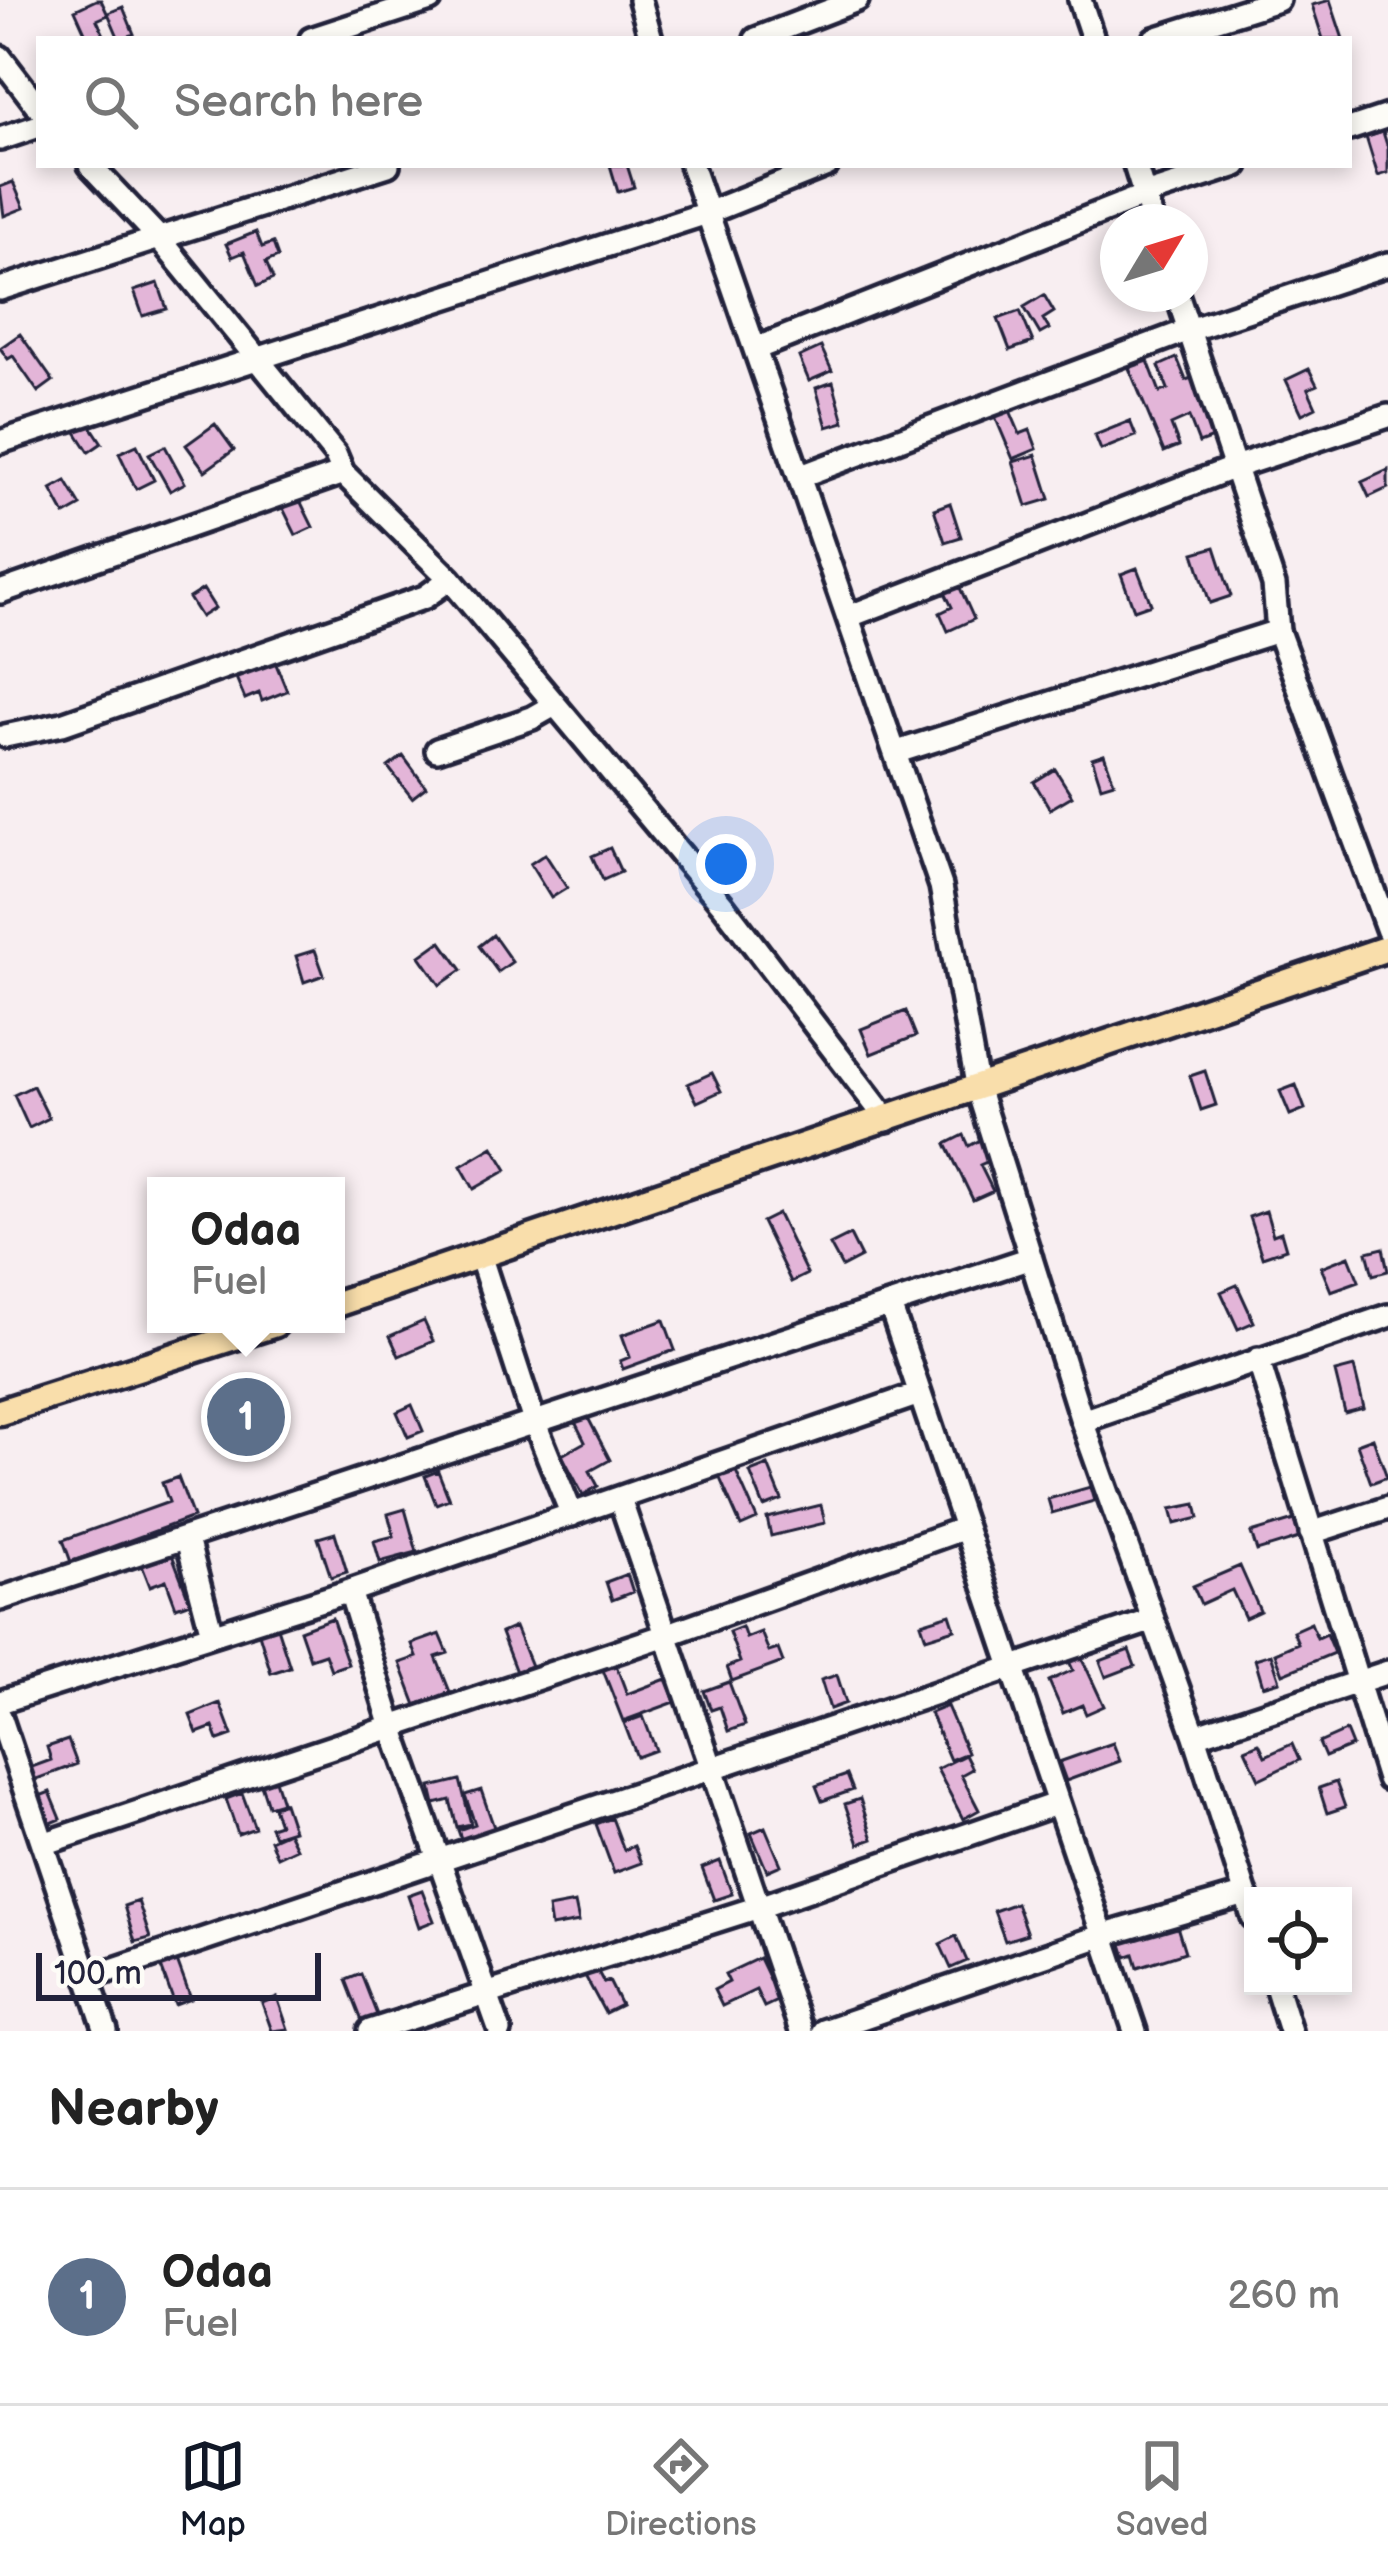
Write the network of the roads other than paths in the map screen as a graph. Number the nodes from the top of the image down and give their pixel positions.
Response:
1 (430, 0) edge
2 (640, 0) edge
3 (857, 0) edge
4 (1080, 0) edge
5 (1278, 0) edge
6 (320, 36) edge
7 (650, 36) edge
8 (764, 36) edge
9 (1092, 36) edge
10 (1164, 36) edge
11 (0, 57) edge
12 (36, 104) edge
13 (1388, 116) edge
14 (36, 127) edge
15 (1352, 128) edge
16 (0, 139) edge
17 (93, 168) edge
18 (379, 168) edge
19 (692, 168) edge
20 (820, 168) edge
21 (1136, 168) edge
22 (1228, 168) edge
23 (1144, 195) junction
24 (1147, 204) edge
25 (707, 213) junction
26 (160, 239) junction
27 (1388, 264) edge
28 (0, 290) edge
29 (1184, 312) edge
30 (1190, 330) junction
31 (755, 350) junction
32 (256, 356) junction
33 (1388, 416) edge
34 (0, 442) edge
35 (1235, 467) junction
36 (343, 473) junction
37 (801, 476) junction
38 (450, 579) junction
39 (0, 592) edge
40 (850, 616) junction
41 (1278, 631) junction
42 (553, 706) junction
43 (5, 736) dead end
44 (437, 750) dead end
45 (896, 752) junction
46 (1388, 931) edge
47 (1388, 948) edge
48 (978, 1090) junction
49 (887, 1120) junction
50 (481, 1258) junction
51 (1031, 1258) junction
52 (345, 1301) edge
53 (890, 1304) junction
54 (1388, 1316) edge
55 (247, 1333) edge
56 (1258, 1359) junction
57 (919, 1394) junction
58 (0, 1412) edge
59 (534, 1421) junction
60 (1082, 1421) junction
61 (620, 1499) junction
62 (1388, 1508) edge
63 (572, 1515) junction
64 (965, 1528) junction
65 (1311, 1534) junction
66 (187, 1539) junction
67 (350, 1591) junction
68 (0, 1599) edge
69 (1153, 1620) junction
70 (212, 1634) junction
71 (666, 1635) junction
72 (1012, 1666) junction
73 (1388, 1672) edge
74 (1357, 1682) junction
75 (0, 1702) edge
76 (0, 1716) edge
77 (391, 1724) junction
78 (1195, 1736) junction
79 (711, 1766) junction
80 (1388, 1779) edge
81 (1056, 1804) junction
82 (43, 1844) junction
83 (438, 1862) junction
84 (1244, 1888) edge
85 (1244, 1895) edge
86 (759, 1907) junction
87 (1101, 1936) junction
88 (88, 1978) junction
89 (485, 1992) junction
90 (1279, 1995) edge
91 (106, 2031) edge
92 (370, 2031) edge
93 (500, 2031) edge
94 (800, 2031) edge
95 (824, 2031) edge
96 (1135, 2031) edge
97 (1291, 2031) edge

1 - 6 street
2 - 7 street
3 - 8 street
4 - 9 street
5 - 10 street
11 - 12 street
13 - 15 street
14 - 16 street
17 - 26 street
18 - 26 street
19 - 25 street
20 - 25 street
21 - 23 street
22 - 23 street
23 - 24 street
23 - 31 street
25 - 31 street
25 - 32 street
26 - 28 street
26 - 32 street
27 - 30 street
29 - 30 street
30 - 35 street
30 - 37 street
31 - 37 street
32 - 34 street
32 - 36 street
33 - 35 street
35 - 40 street
35 - 41 street
36 - 38 street
36 - 39 street
37 - 40 street
38 - 42 street
38 - 43 street
40 - 45 street
41 - 45 street
41 - 46 street
42 - 44 street
42 - 49 street
45 - 48 street
47 - 48 main road
48 - 49 main road
48 - 51 street
49 - 50 main road
50 - 52 main road
50 - 59 street
51 - 53 street
51 - 60 street
53 - 57 street
53 - 59 street
54 - 56 street
55 - 58 main road
56 - 60 street
56 - 65 street
57 - 61 street
57 - 64 street
59 - 63 street
59 - 66 street
60 - 69 street
61 - 63 street
61 - 71 street
62 - 65 street
63 - 67 street
64 - 71 street
64 - 72 street
65 - 74 street
66 - 68 street
66 - 70 street
67 - 70 street
67 - 77 street
69 - 72 street
69 - 78 street
70 - 75 street
71 - 77 street
71 - 79 street
72 - 79 street
72 - 81 street
73 - 74 street
74 - 78 street
74 - 80 street
76 - 82 street
77 - 82 street
77 - 83 street
78 - 84 street
79 - 83 street
79 - 86 street
81 - 86 street
81 - 87 street
82 - 88 street
83 - 88 street
83 - 89 street
85 - 87 street
86 - 89 street
86 - 94 street
87 - 95 street
87 - 96 street
88 - 91 street
89 - 92 street
89 - 93 street
90 - 97 street

